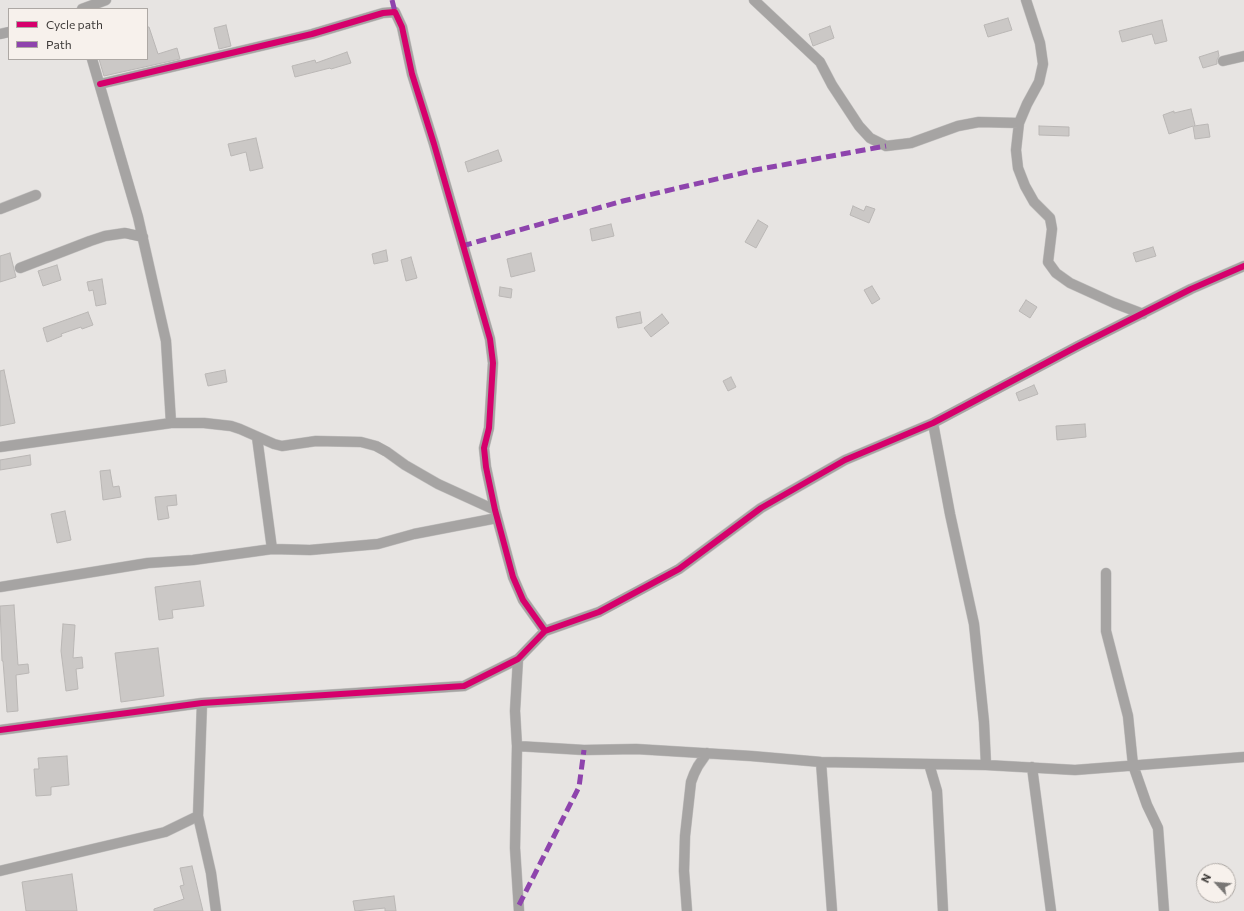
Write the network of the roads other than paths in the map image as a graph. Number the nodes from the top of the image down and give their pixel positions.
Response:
1 (106, 0) edge
2 (754, 0) edge
3 (1026, 0) edge
4 (86, 5) edge
5 (1244, 56) edge
6 (92, 60) edge
7 (1223, 61) dead end
8 (100, 84) junction
9 (1019, 123) junction
10 (36, 195) dead end
11 (0, 209) edge
12 (143, 237) junction
13 (1244, 266) edge
14 (20, 268) dead end
15 (1143, 314) junction
16 (171, 423) junction
17 (933, 423) junction
18 (257, 437) junction
19 (0, 447) edge
20 (496, 514) junction
21 (272, 549) junction
22 (1106, 573) dead end
23 (0, 587) edge
24 (545, 631) junction
25 (518, 659) junction
26 (202, 702) junction
27 (0, 730) edge
28 (517, 746) junction
29 (707, 754) junction
30 (1244, 757) edge
31 (821, 762) junction
32 (929, 764) junction
33 (986, 765) junction
34 (1133, 765) junction
35 (1032, 767) junction
36 (198, 816) junction
37 (0, 870) edge
38 (216, 911) edge
39 (519, 911) edge
40 (687, 911) edge
41 (832, 911) edge
42 (943, 911) edge
43 (1051, 911) edge
44 (1164, 911) edge

1 - 4 street
2 - 9 street
3 - 9 street
5 - 7 street
6 - 8 street
8 - 12 street
8 - 20 street
9 - 15 street
10 - 11 street
12 - 14 street
12 - 16 street
13 - 15 street
15 - 17 street
16 - 18 street
16 - 19 street
17 - 24 street
17 - 33 street
18 - 20 street
18 - 21 street
20 - 21 street
20 - 24 street
21 - 23 street
22 - 34 street
24 - 25 street
25 - 26 street
25 - 28 street
26 - 27 street
26 - 36 street
28 - 29 street
28 - 39 street
29 - 31 street
29 - 40 street
30 - 34 street
31 - 32 street
31 - 41 street
32 - 33 street
32 - 42 street
33 - 35 street
34 - 35 street
34 - 44 street
35 - 43 street
36 - 37 street
36 - 38 street

